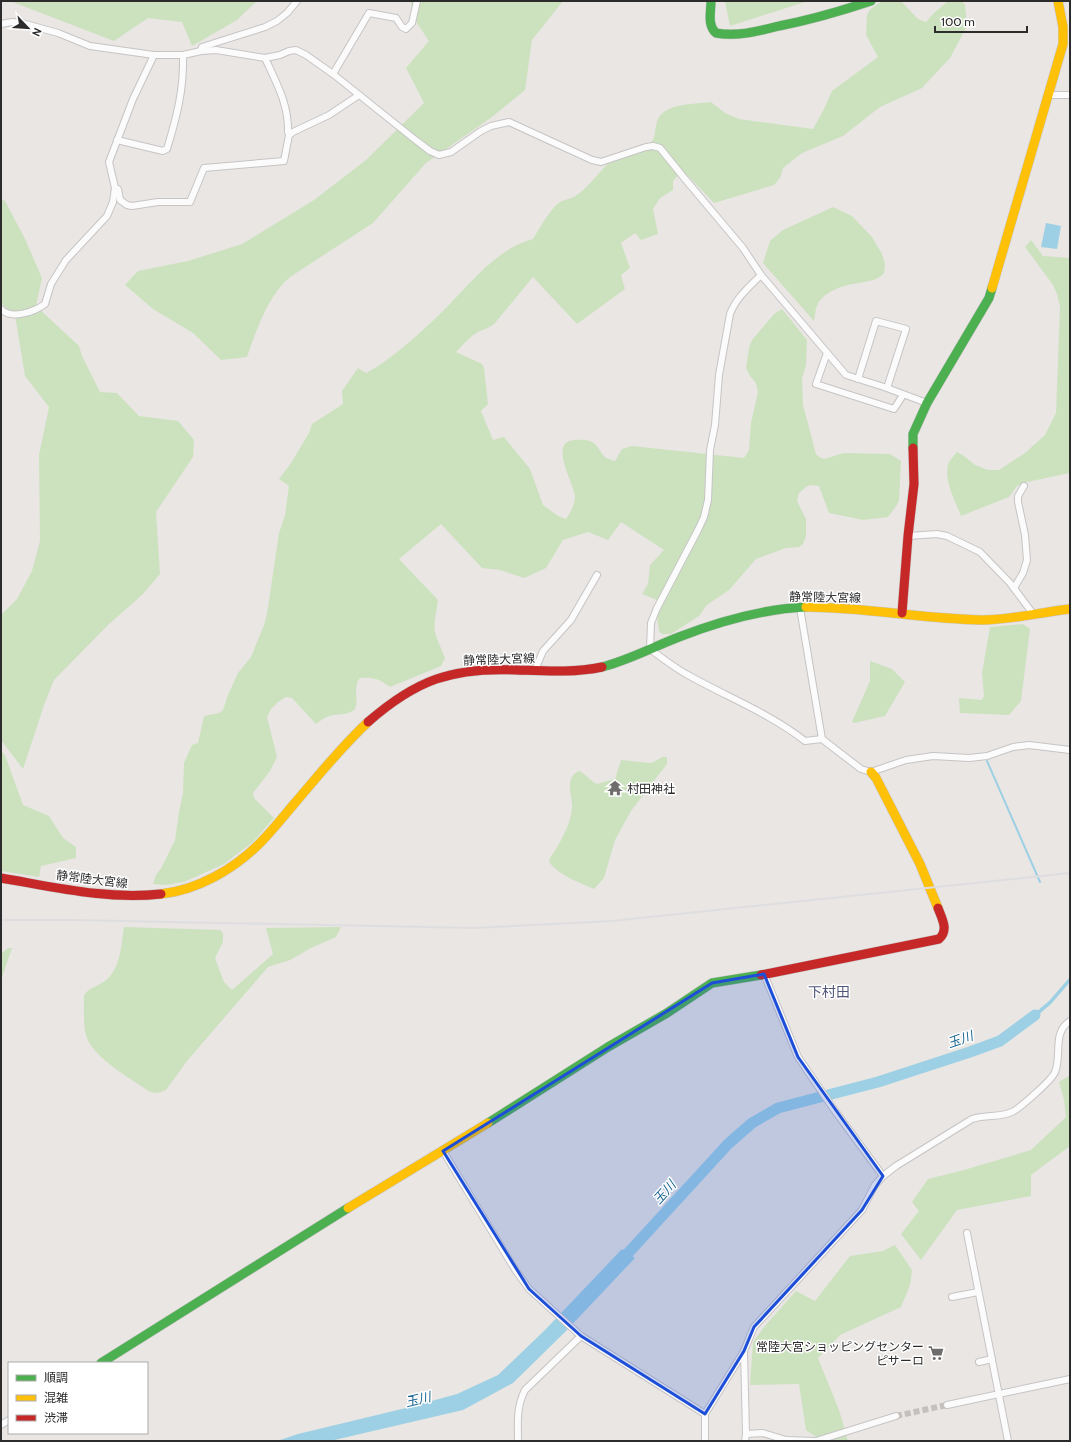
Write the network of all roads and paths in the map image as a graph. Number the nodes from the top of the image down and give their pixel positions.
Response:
1 (297, 1) edge
2 (417, 1) edge
3 (711, 1) edge
4 (871, 1) edge
5 (1058, 1) edge
6 (1, 24) edge
7 (201, 51) junction
8 (154, 55) junction
9 (183, 55) junction
10 (265, 58) junction
11 (333, 74) junction
12 (358, 95) junction
13 (1049, 95) junction
14 (1070, 95) edge
15 (290, 134) junction
16 (117, 140) junction
17 (115, 188) junction
18 (761, 275) junction
19 (2, 313) edge
20 (827, 353) junction
21 (858, 379) junction
22 (887, 388) junction
23 (904, 394) junction
24 (927, 403) junction
25 (1024, 486) dead end
26 (908, 536) junction
27 (597, 575) dead end
28 (1014, 588) junction
29 (800, 608) junction
30 (1070, 609) edge
31 (902, 613) junction
32 (1034, 615) junction
33 (650, 649) junction
34 (535, 670) junction
35 (822, 738) junction
36 (1070, 750) edge
37 (871, 772) junction
38 (1, 878) edge
39 (764, 974) junction
40 (1070, 1021) edge
41 (443, 1151) junction
42 (883, 1176) junction
43 (967, 1233) dead end
44 (978, 1292) junction
45 (952, 1297) dead end
46 (581, 1336) junction
47 (744, 1351) junction
48 (992, 1359) junction
49 (103, 1362) edge
50 (979, 1362) dead end
51 (1070, 1379) edge
52 (999, 1394) junction
53 (947, 1405) tunnel mouth
54 (705, 1414) junction
55 (896, 1416) tunnel mouth
56 (746, 1434) junction
57 (518, 1441) edge
58 (705, 1441) edge
59 (745, 1441) edge
60 (1008, 1441) edge

1 - 7 street
2 - 11 street
3 - 4 street
5 - 13 street
6 - 8 street
7 - 9 street
7 - 10 street
8 - 9 street
8 - 16 street
9 - 16 street
10 - 11 street
10 - 15 street
11 - 12 street
12 - 15 street
12 - 18 street
13 - 14 street
13 - 24 street
15 - 17 street
16 - 17 street
17 - 19 street
18 - 20 street
18 - 33 street
20 - 21 street
20 - 23 street
21 - 22 street
21 - 22 street
22 - 23 street
23 - 24 street
24 - 26 street
25 - 28 street
26 - 28 street
26 - 31 street
27 - 34 street
28 - 32 street
29 - 31 street, 静常陸大宮線
29 - 33 street, 静常陸大宮線
29 - 35 street
30 - 32 street, 静常陸大宮線
31 - 32 street, 静常陸大宮線
33 - 34 street, 静常陸大宮線
33 - 35 street
34 - 38 street, 静常陸大宮線
35 - 37 street
36 - 37 street
37 - 39 street
39 - 41 street
39 - 42 street
40 - 42 street
41 - 46 street
41 - 49 street
42 - 47 street
43 - 44 street
44 - 45 street
44 - 48 street
46 - 54 street
46 - 57 street
47 - 54 street
47 - 56 street
48 - 50 street
48 - 52 street
51 - 52 street
52 - 53 street
52 - 60 street
54 - 58 street
55 - 56 street
56 - 59 street

